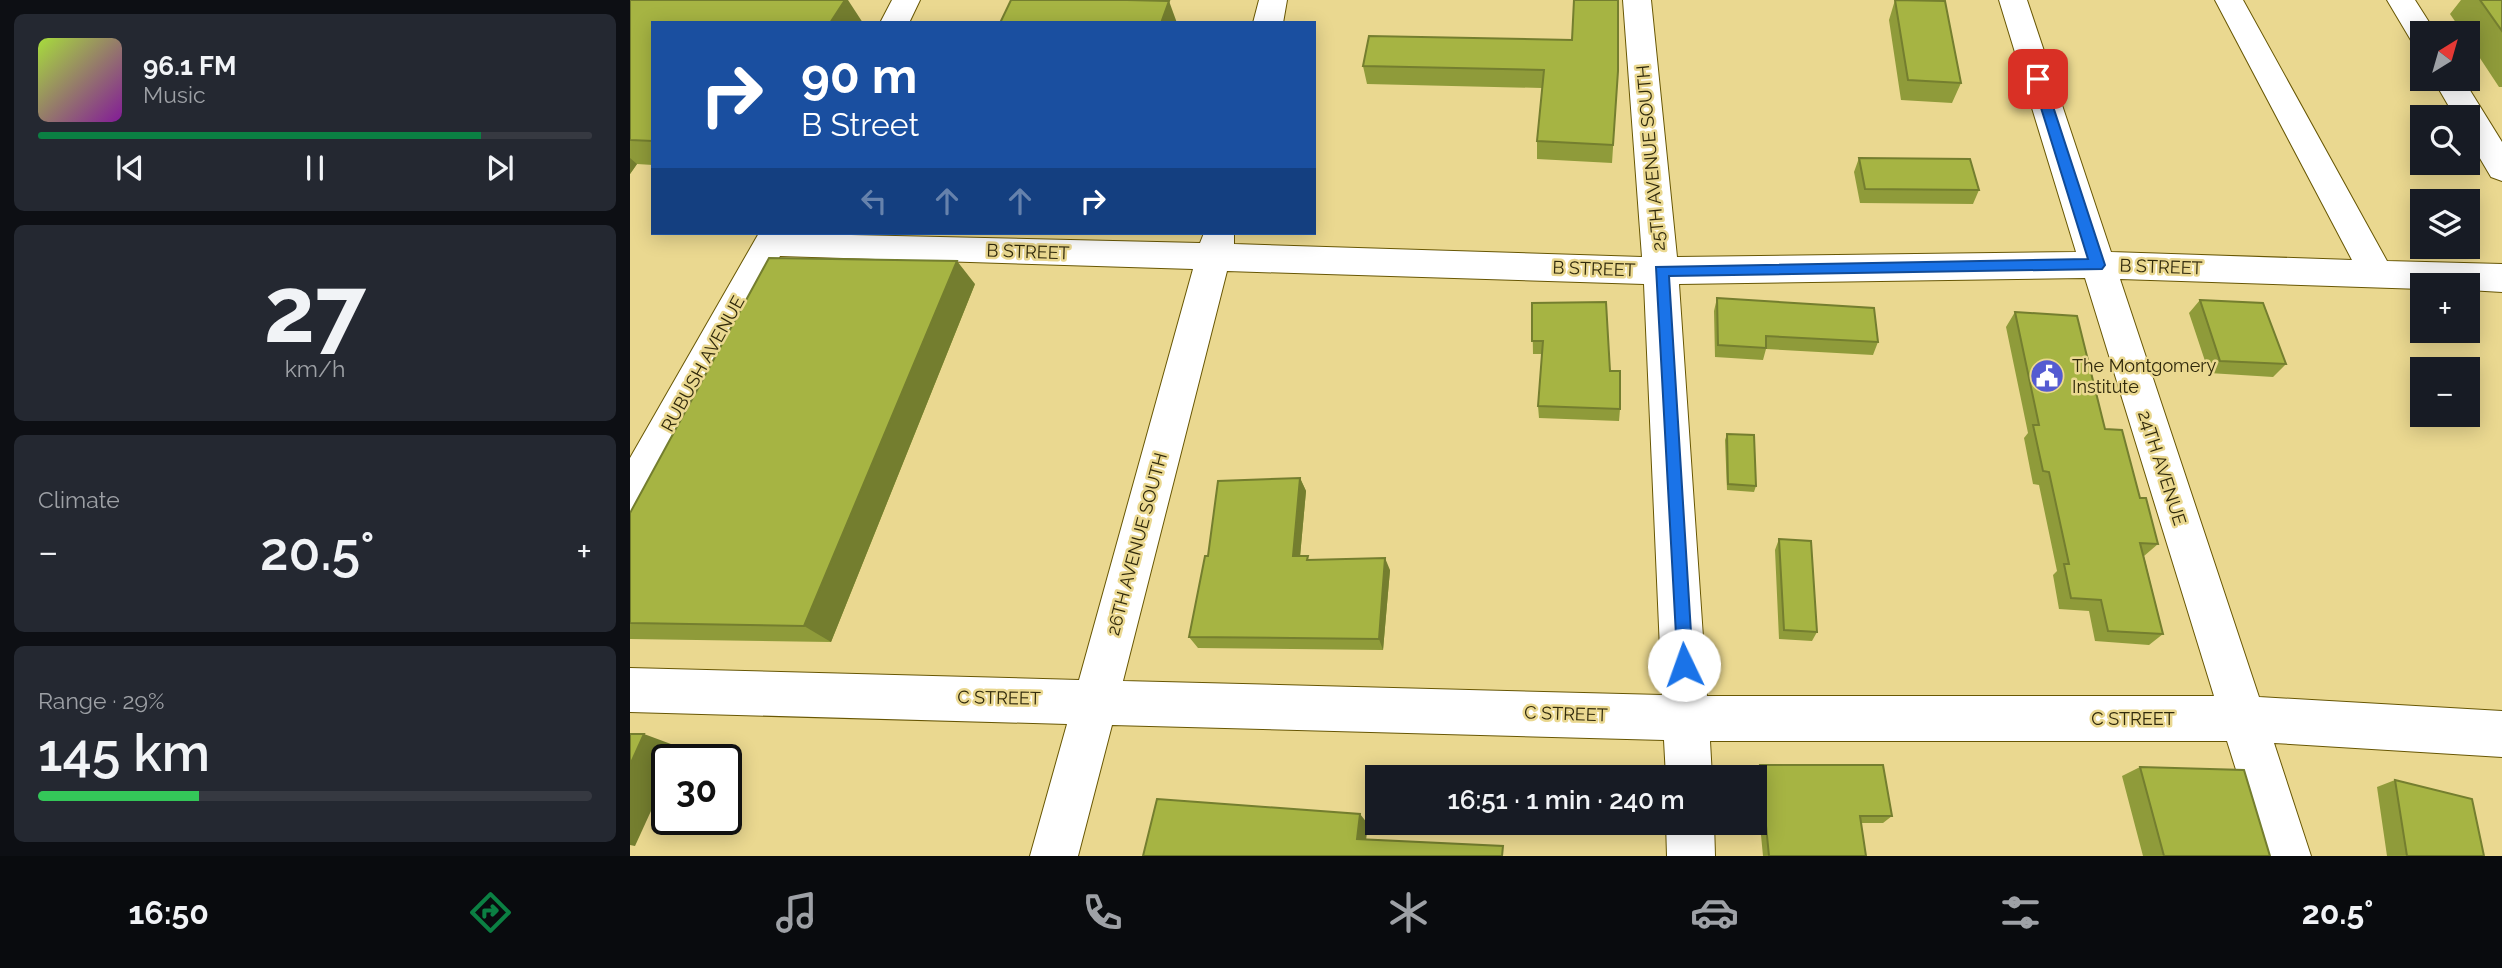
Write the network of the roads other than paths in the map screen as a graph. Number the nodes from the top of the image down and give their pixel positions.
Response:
1 (906, 0) edge
2 (1273, 0) edge
3 (1637, 0) edge
4 (2012, 0) edge
5 (2229, 0) edge
6 (2401, 0) edge
7 (895, 21) edge
8 (1268, 21) edge
9 (2414, 21) edge
10 (2455, 91) edge
11 (2502, 169) edge
12 (774, 238) edge
13 (1217, 245) edge
14 (2097, 265) junction
15 (1661, 271) junction
16 (2377, 274) junction
17 (2502, 278) edge
18 (630, 495) edge
19 (630, 690) edge
20 (1096, 700) junction
21 (1687, 718) junction
22 (2243, 719) junction
23 (2502, 734) edge
24 (1689, 765) edge
25 (1690, 835) edge
26 (1054, 856) edge
27 (1691, 856) edge
28 (2287, 856) edge

1 - 7 street
2 - 8 street
3 - 15 street, 25TH AVENUE SOUTH
4 - 14 street, 24TH AVENUE
5 - 16 street
6 - 9 street
10 - 11 street
12 - 13 street, B STREET
12 - 18 street, RUBUSH AVENUE
13 - 15 street, B STREET
13 - 20 street, 26TH AVENUE SOUTH
14 - 15 street, B STREET
14 - 16 street, B STREET
14 - 22 street, 24TH AVENUE
15 - 21 street, 25TH AVENUE SOUTH
16 - 17 street, B STREET
19 - 20 street, C STREET
20 - 21 street, C STREET
20 - 26 street, 26TH AVENUE SOUTH
21 - 22 street, C STREET
21 - 24 street, 25TH AVENUE SOUTH
22 - 23 street, C STREET
22 - 28 street, 24TH AVENUE
25 - 27 street

